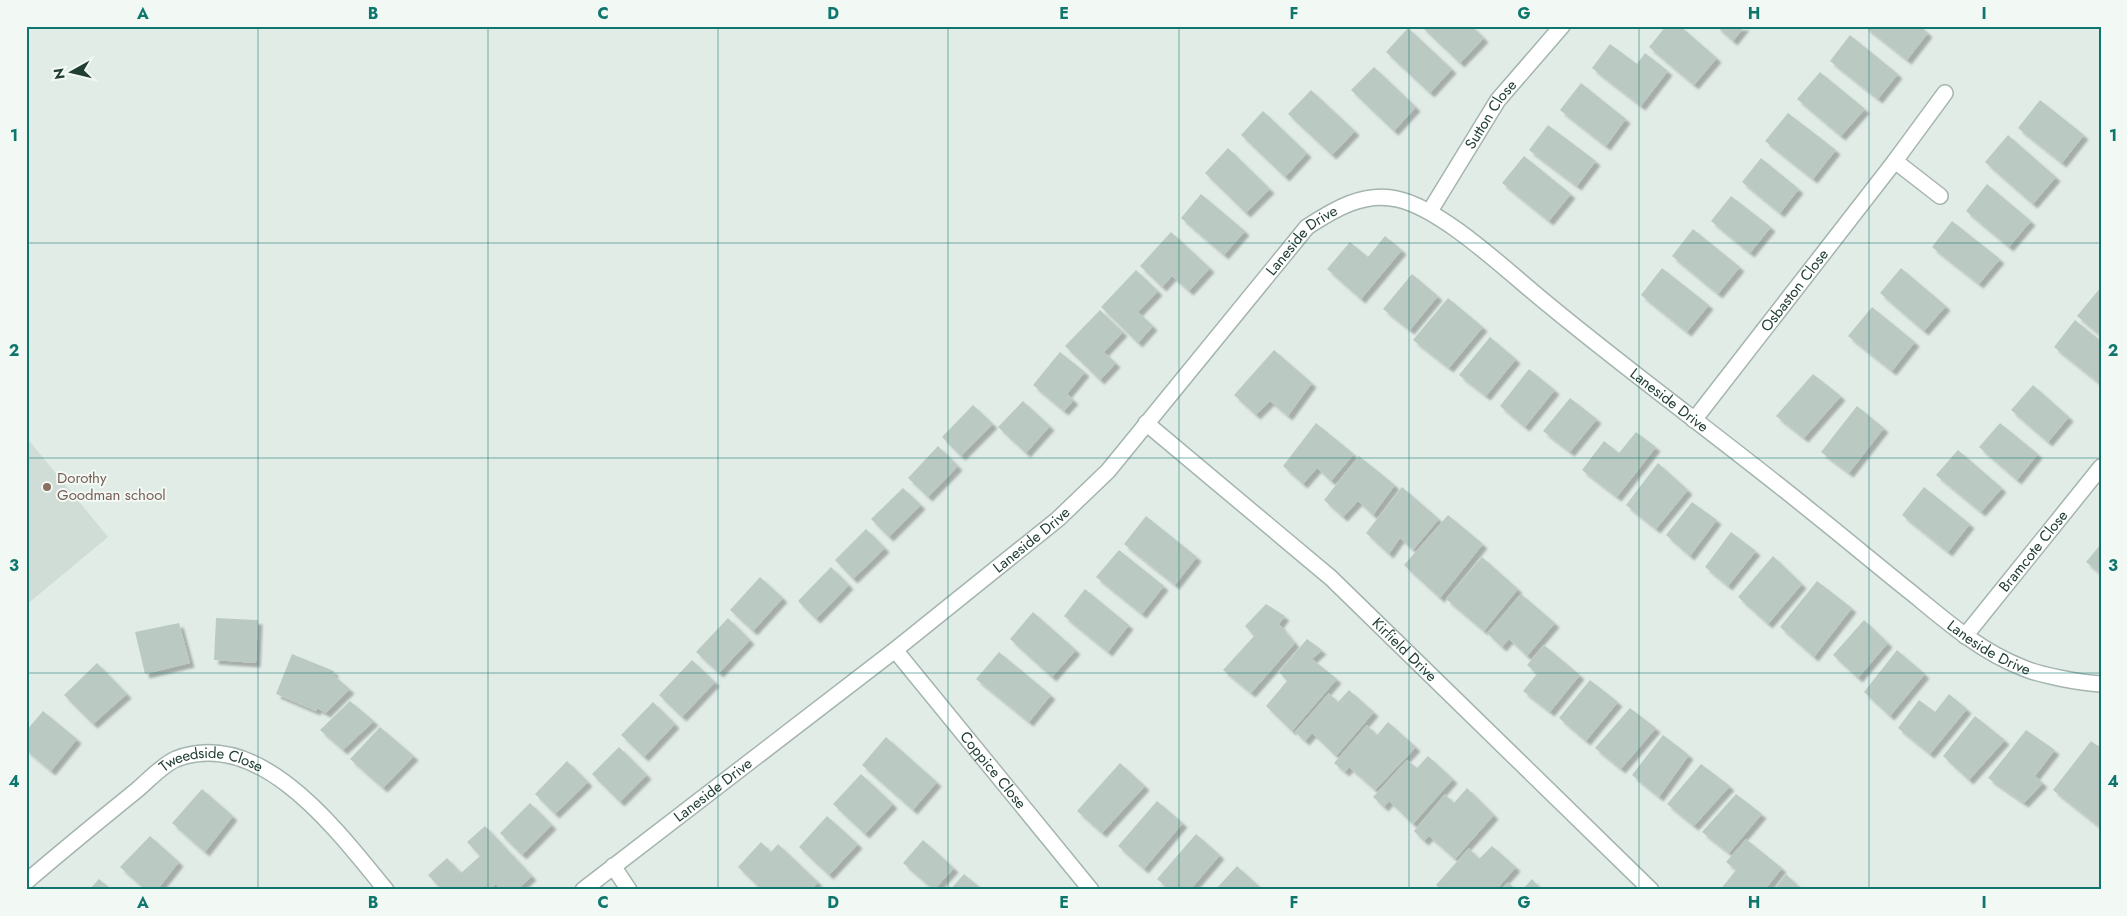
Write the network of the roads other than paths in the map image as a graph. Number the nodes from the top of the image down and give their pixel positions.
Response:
1 (1562, 26) edge
2 (1945, 93) dead end
3 (1895, 161) junction
4 (1940, 196) dead end
5 (1430, 211) junction
6 (1694, 420) junction
7 (1146, 423) junction
8 (2101, 467) edge
9 (1965, 636) junction
10 (895, 650) junction
11 (2101, 684) edge
12 (613, 866) junction
13 (26, 882) edge
14 (386, 890) edge
15 (582, 890) edge
16 (629, 890) edge
17 (1092, 890) edge
18 (1651, 890) edge

1 - 5 street, Sutton Close
2 - 3 street, Osbaston Close
3 - 4 street
3 - 6 street, Osbaston Close
5 - 6 street, Laneside Drive
5 - 7 street, Laneside Drive
6 - 9 street, Laneside Drive
7 - 10 street, Laneside Drive
7 - 18 street, Kirfield Drive
8 - 9 street, Bramcote Close
9 - 11 street, Laneside Drive
10 - 12 street, Laneside Drive
10 - 17 street, Coppice Close
12 - 15 street, Laneside Drive
12 - 16 street
13 - 14 street, Tweedside Close

